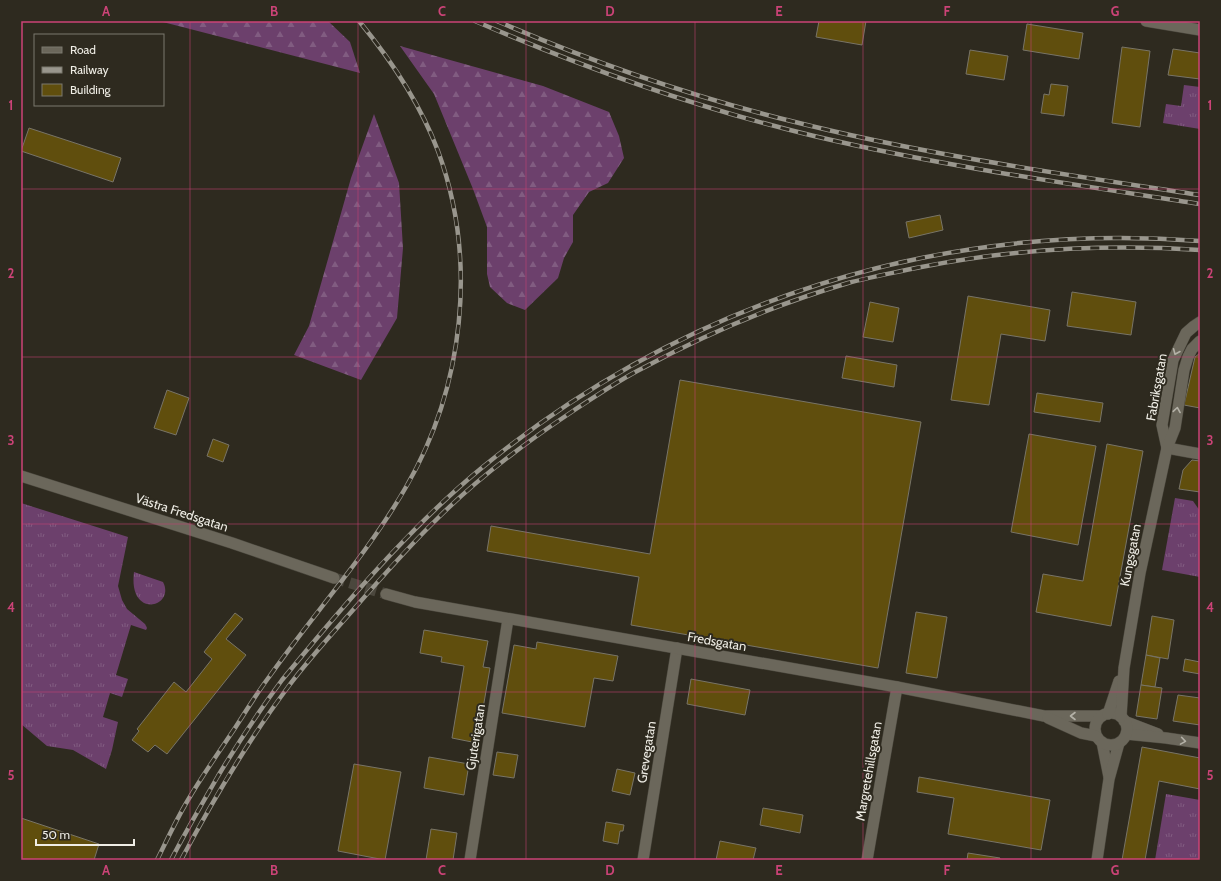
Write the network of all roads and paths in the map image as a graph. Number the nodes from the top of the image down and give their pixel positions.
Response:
1 (1146, 21) edge
2 (1200, 30) edge
3 (1200, 322) edge
4 (1200, 341) edge
5 (1167, 448) junction
6 (1200, 454) edge
7 (21, 476) edge
8 (334, 578) tunnel mouth
9 (386, 594) tunnel mouth
10 (508, 619) junction
11 (677, 648) junction
12 (1124, 668) junction
13 (897, 687) junction
14 (1105, 715) junction
15 (1044, 716) junction
16 (1123, 719) junction
17 (1122, 738) junction
18 (1166, 738) junction
19 (1099, 739) junction
20 (1200, 743) edge
21 (1109, 779) junction
22 (470, 860) edge
23 (643, 860) edge
24 (867, 860) edge
25 (1097, 860) edge

1 - 2 street
3 -> 5 street, Fabriksgatan
5 -> 4 street, Fabriksgatan
5 - 6 street
5 - 12 street, Kungsgatan
7 - 8 street, Västra Fredsgatan
9 - 10 street, Fredsgatan
10 - 11 street, Fredsgatan
10 - 22 street, Gjuterigatan
11 - 13 street, Fredsgatan
11 - 23 street, Grevegatan
12 - 14 street, Kungsgatan
12 - 16 street, Kungsgatan
13 - 15 street, Fredsgatan
13 - 24 street, Margretehillsgatan
14 -> 15 street, Fredsgatan
14 - 16 street
14 - 19 street
15 - 19 street, Fredsgatan
16 - 17 street
16 - 18 street
17 - 18 street
17 - 19 street
17 - 21 street
18 -> 20 street
19 - 21 street
21 - 25 street

